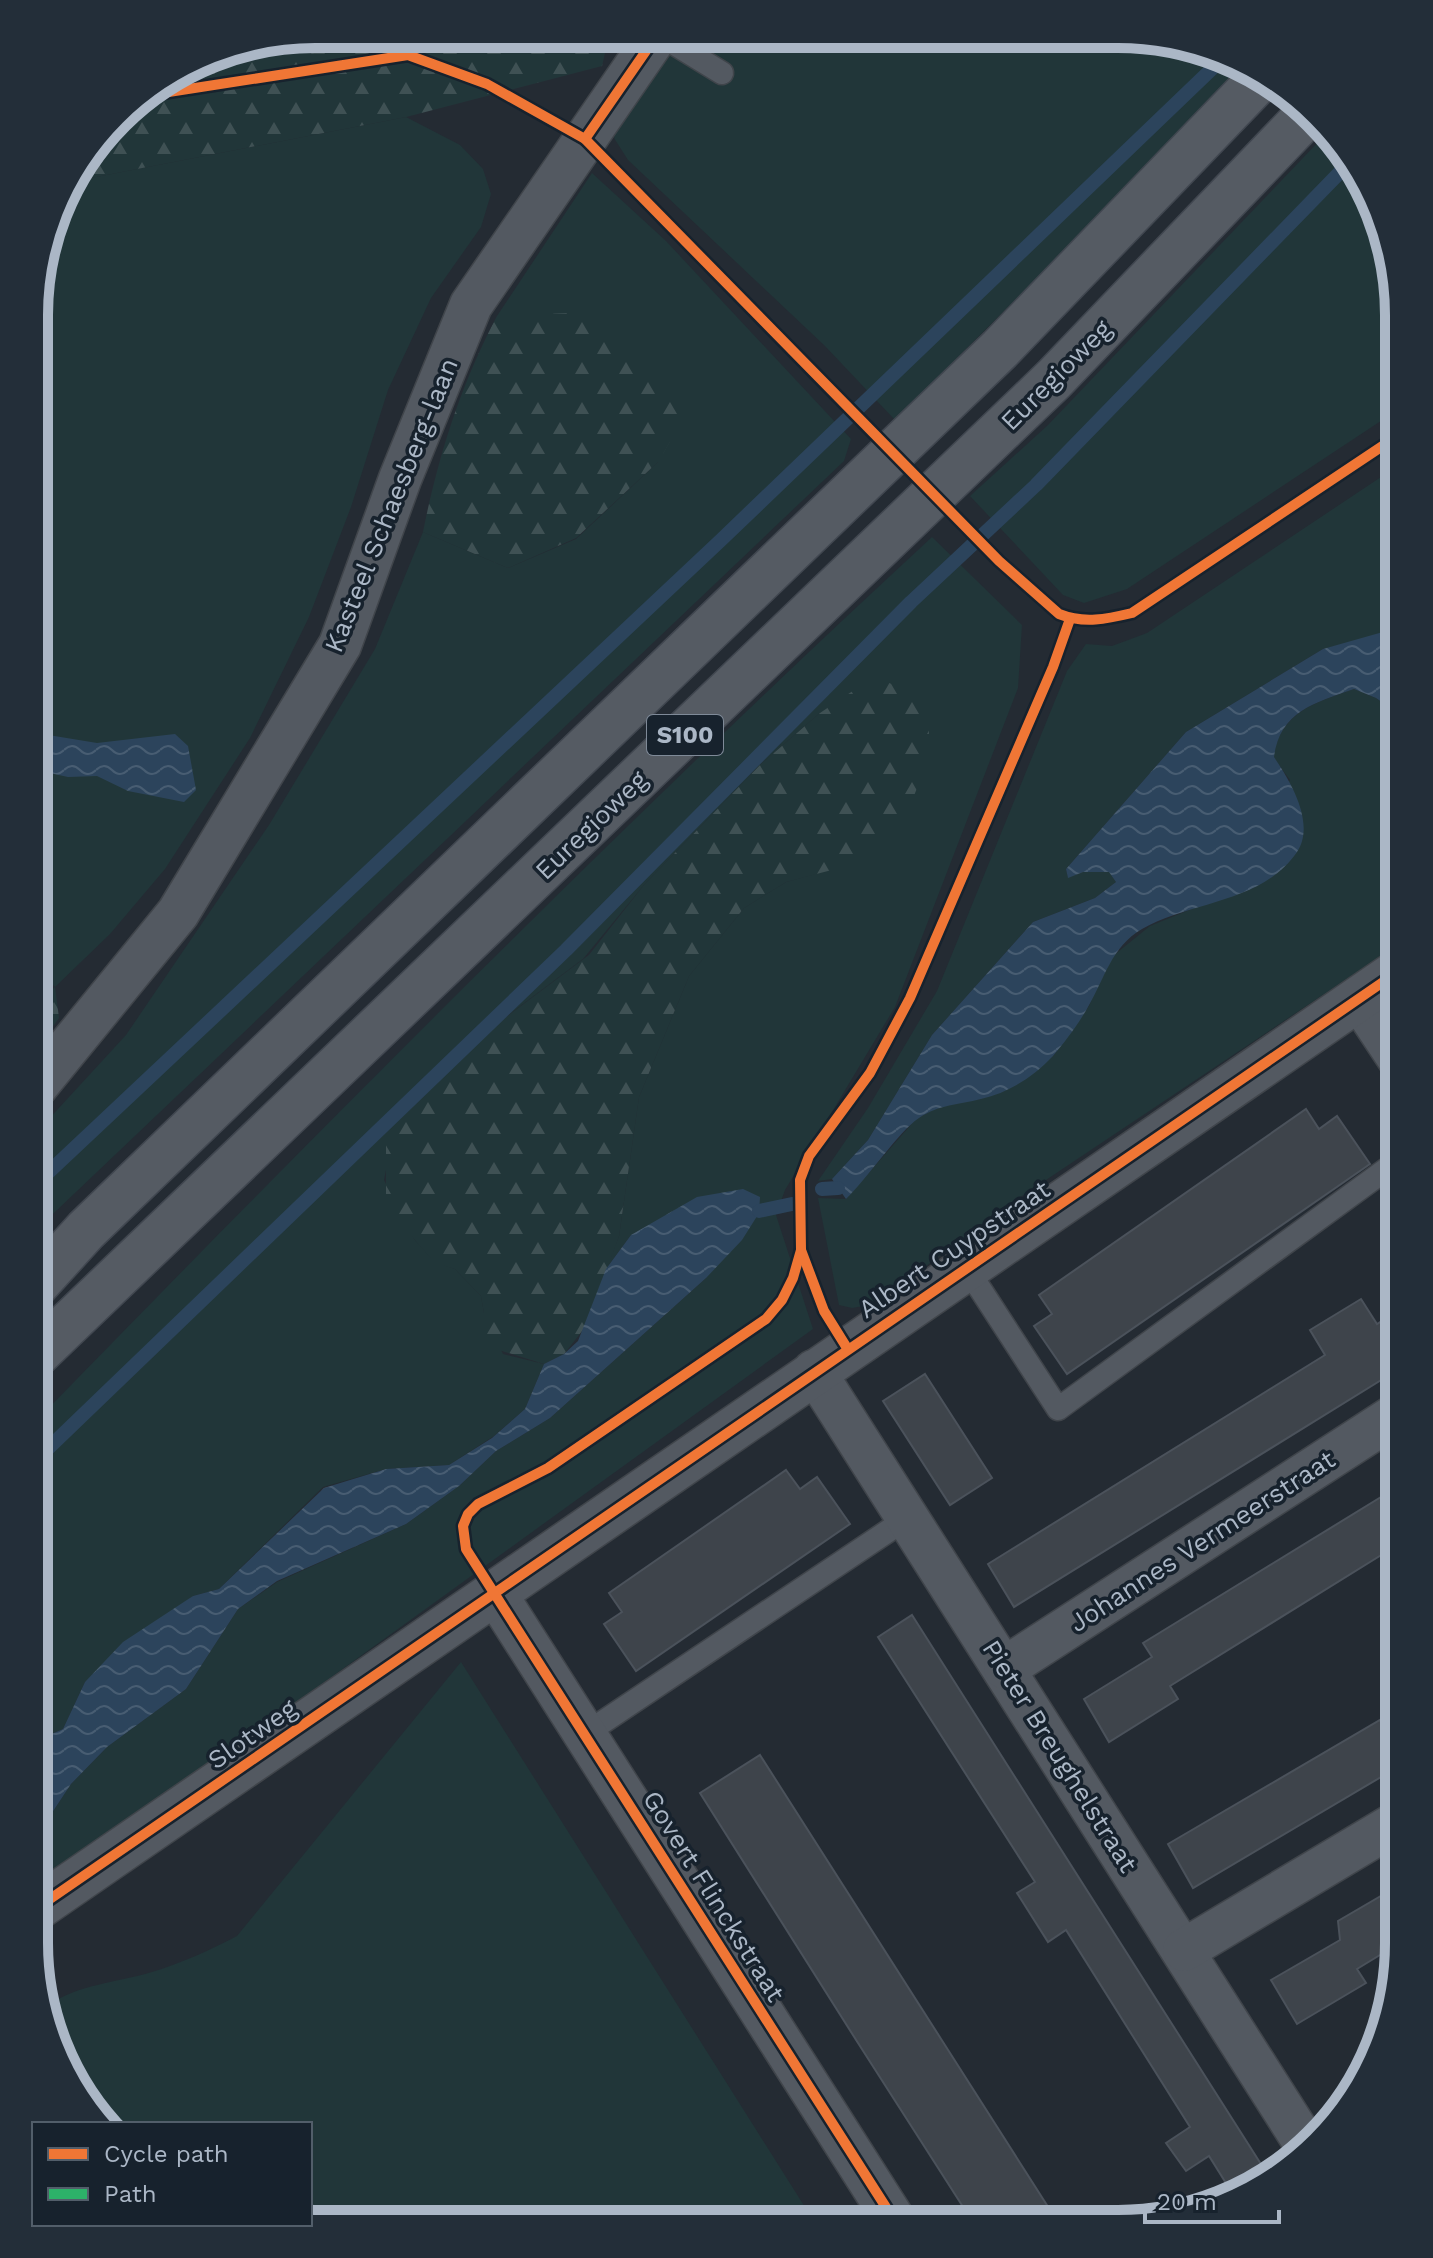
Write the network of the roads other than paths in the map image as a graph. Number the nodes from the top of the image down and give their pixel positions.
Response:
1 (649, 48) edge
2 (680, 48) edge
3 (722, 73) dead end
4 (1254, 86) edge
5 (1301, 121) edge
6 (1385, 981) edge
7 (1359, 999) junction
8 (1385, 1037) edge
9 (48, 1072) edge
10 (1384, 1171) edge
11 (966, 1267) junction
12 (48, 1272) edge
13 (48, 1344) edge
14 (814, 1371) junction
15 (1384, 1422) edge
16 (909, 1517) junction
17 (495, 1593) junction
18 (1005, 1668) junction
19 (585, 1734) junction
20 (1384, 1830) edge
21 (48, 1900) edge
22 (1184, 1950) junction
23 (1301, 2137) edge
24 (888, 2210) edge

1 - 9 street, Kasteel Schaesberg-laan
2 - 3 lane
4 - 12 main road, S100
5 - 13 main road, Euregioweg / S100
6 - 7 street, Albert Cuypstraat
7 - 8 street
7 - 11 street, Albert Cuypstraat
10 - 11 lane, Albert Cuypstraat
11 - 14 street, Albert Cuypstraat
14 - 16 street, Pieter Breughelstraat
14 - 17 street, Albert Cuypstraat
15 - 18 street, Johannes Vermeerstraat
16 - 18 street, Pieter Breughelstraat
16 - 19 lane
17 - 19 street, Govert Flinckstraat
17 - 21 street, Slotweg
18 - 22 street, Pieter Breughelstraat
19 - 24 street, Govert Flinckstraat
20 - 22 street
22 - 23 street, Pieter Breughelstraat

